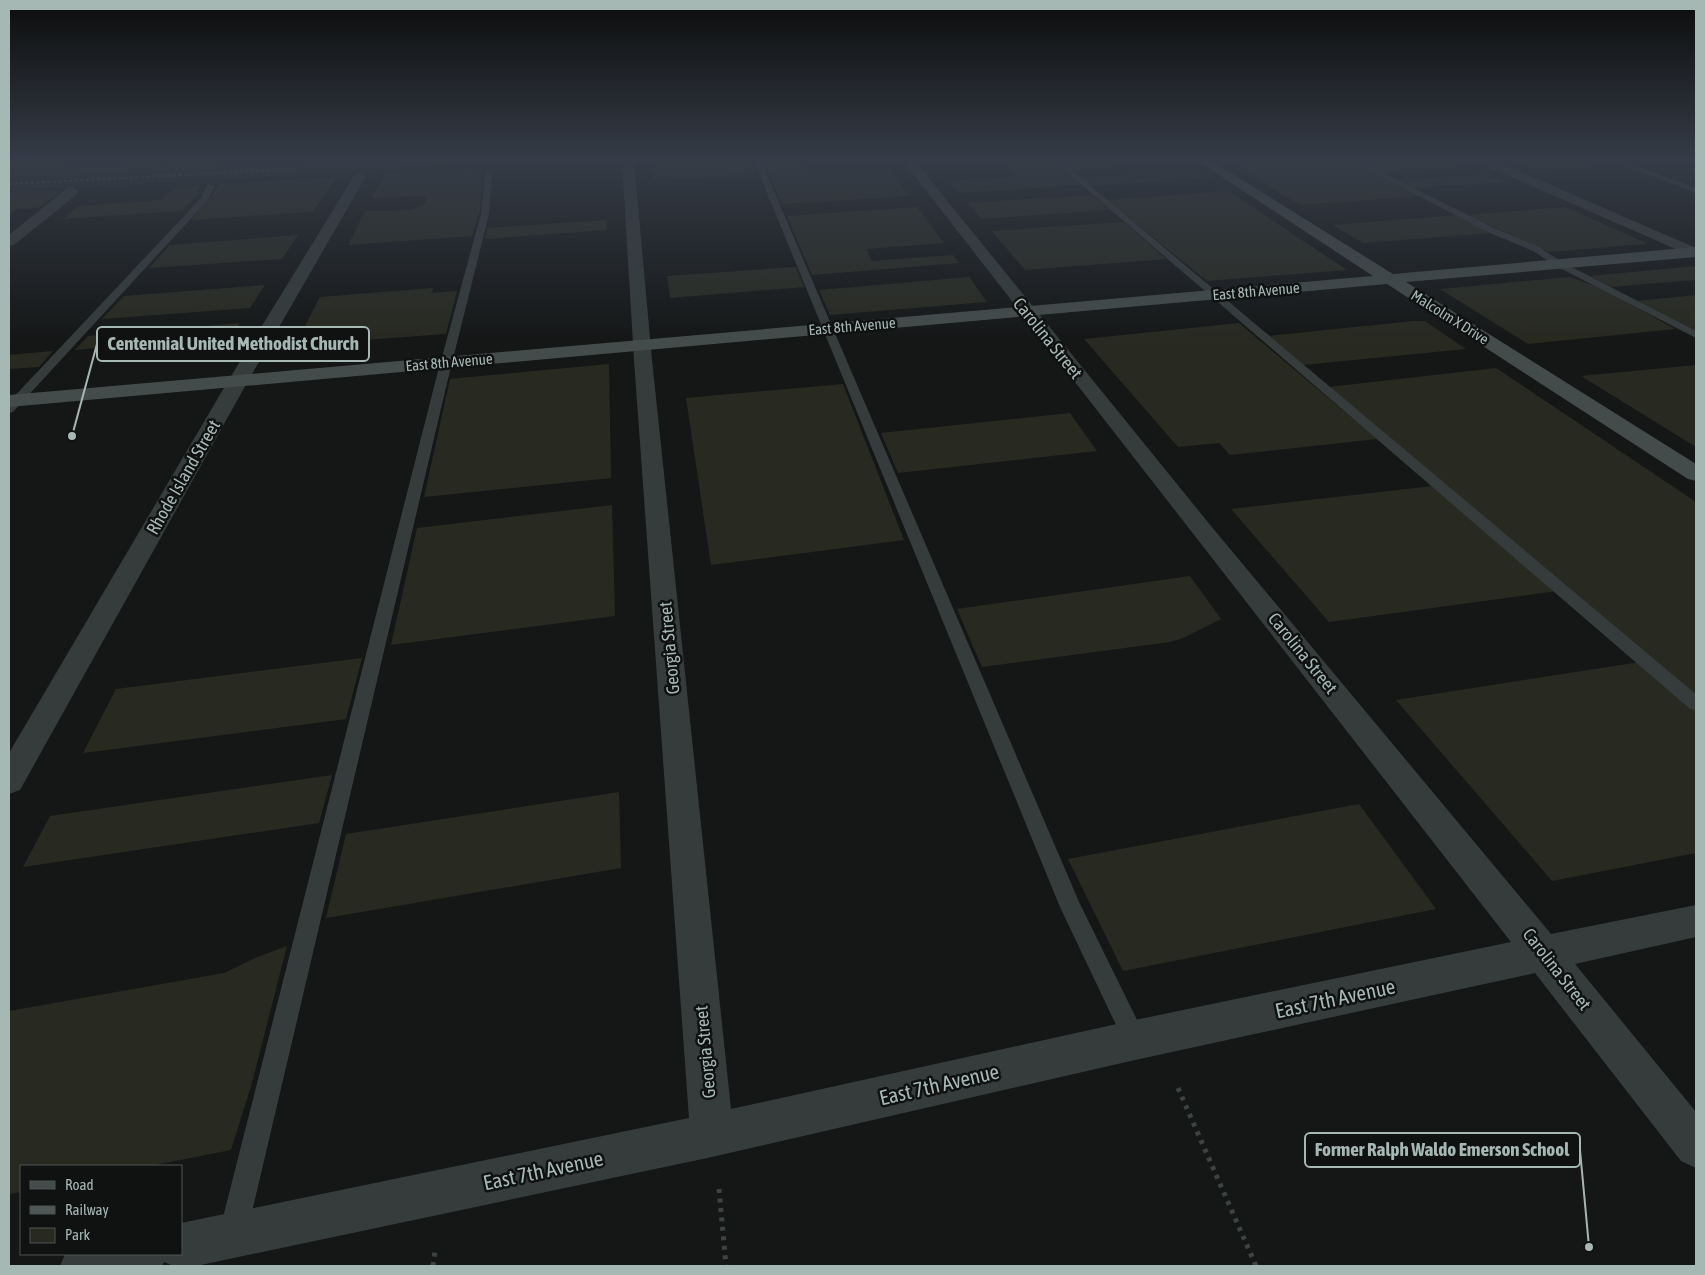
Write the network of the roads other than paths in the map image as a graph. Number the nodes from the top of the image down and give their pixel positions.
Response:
1 (36, 220) edge
2 (184, 220) edge
3 (334, 220) edge
4 (483, 220) edge
5 (633, 220) edge
6 (781, 220) edge
7 (955, 220) edge
8 (1127, 220) edge
9 (1298, 220) edge
10 (1472, 220) edge
11 (1622, 220) edge
12 (9, 242) edge
13 (1696, 253) edge
14 (1559, 264) junction
15 (1390, 279) junction
16 (1213, 294) junction
17 (1026, 311) junction
18 (826, 329) junction
19 (1696, 335) edge
20 (642, 345) junction
21 (446, 363) junction
22 (238, 381) junction
23 (11, 404) edge
24 (1696, 474) edge
25 (1696, 704) edge
26 (9, 781) edge
27 (1696, 921) edge
28 (1545, 954) junction
29 (1135, 1040) junction
30 (712, 1135) junction
31 (1696, 1146) edge
32 (232, 1235) junction
33 (182, 1246) edge
34 (139, 1255) edge
35 (84, 1266) edge

1 - 12 street
2 - 23 lane
3 - 22 street, Rhode Island Street
4 - 21 lane
5 - 20 street, Georgia Street
6 - 18 lane
7 - 17 street, Carolina Street
8 - 16 lane
9 - 15 street, Malcolm X Drive
10 - 14 lane
11 - 13 street
13 - 14 street, East 8th Avenue
14 - 15 street, East 8th Avenue
14 - 19 lane
15 - 16 street, East 8th Avenue
15 - 24 street, Malcolm X Drive
16 - 17 street, East 8th Avenue
16 - 25 lane
17 - 18 street, East 8th Avenue
17 - 28 street, Carolina Street
18 - 20 street, East 8th Avenue
18 - 29 lane
20 - 21 street, East 8th Avenue
20 - 30 street, Georgia Street
21 - 22 street, East 8th Avenue
21 - 32 lane
22 - 23 street, East 8th Avenue
22 - 26 street, Rhode Island Street
27 - 28 street, East 7th Avenue
28 - 29 street, East 7th Avenue
28 - 31 street, Carolina Street
29 - 30 street, East 7th Avenue
30 - 32 street, East 7th Avenue
32 - 33 street, East 7th Avenue
34 - 35 street

